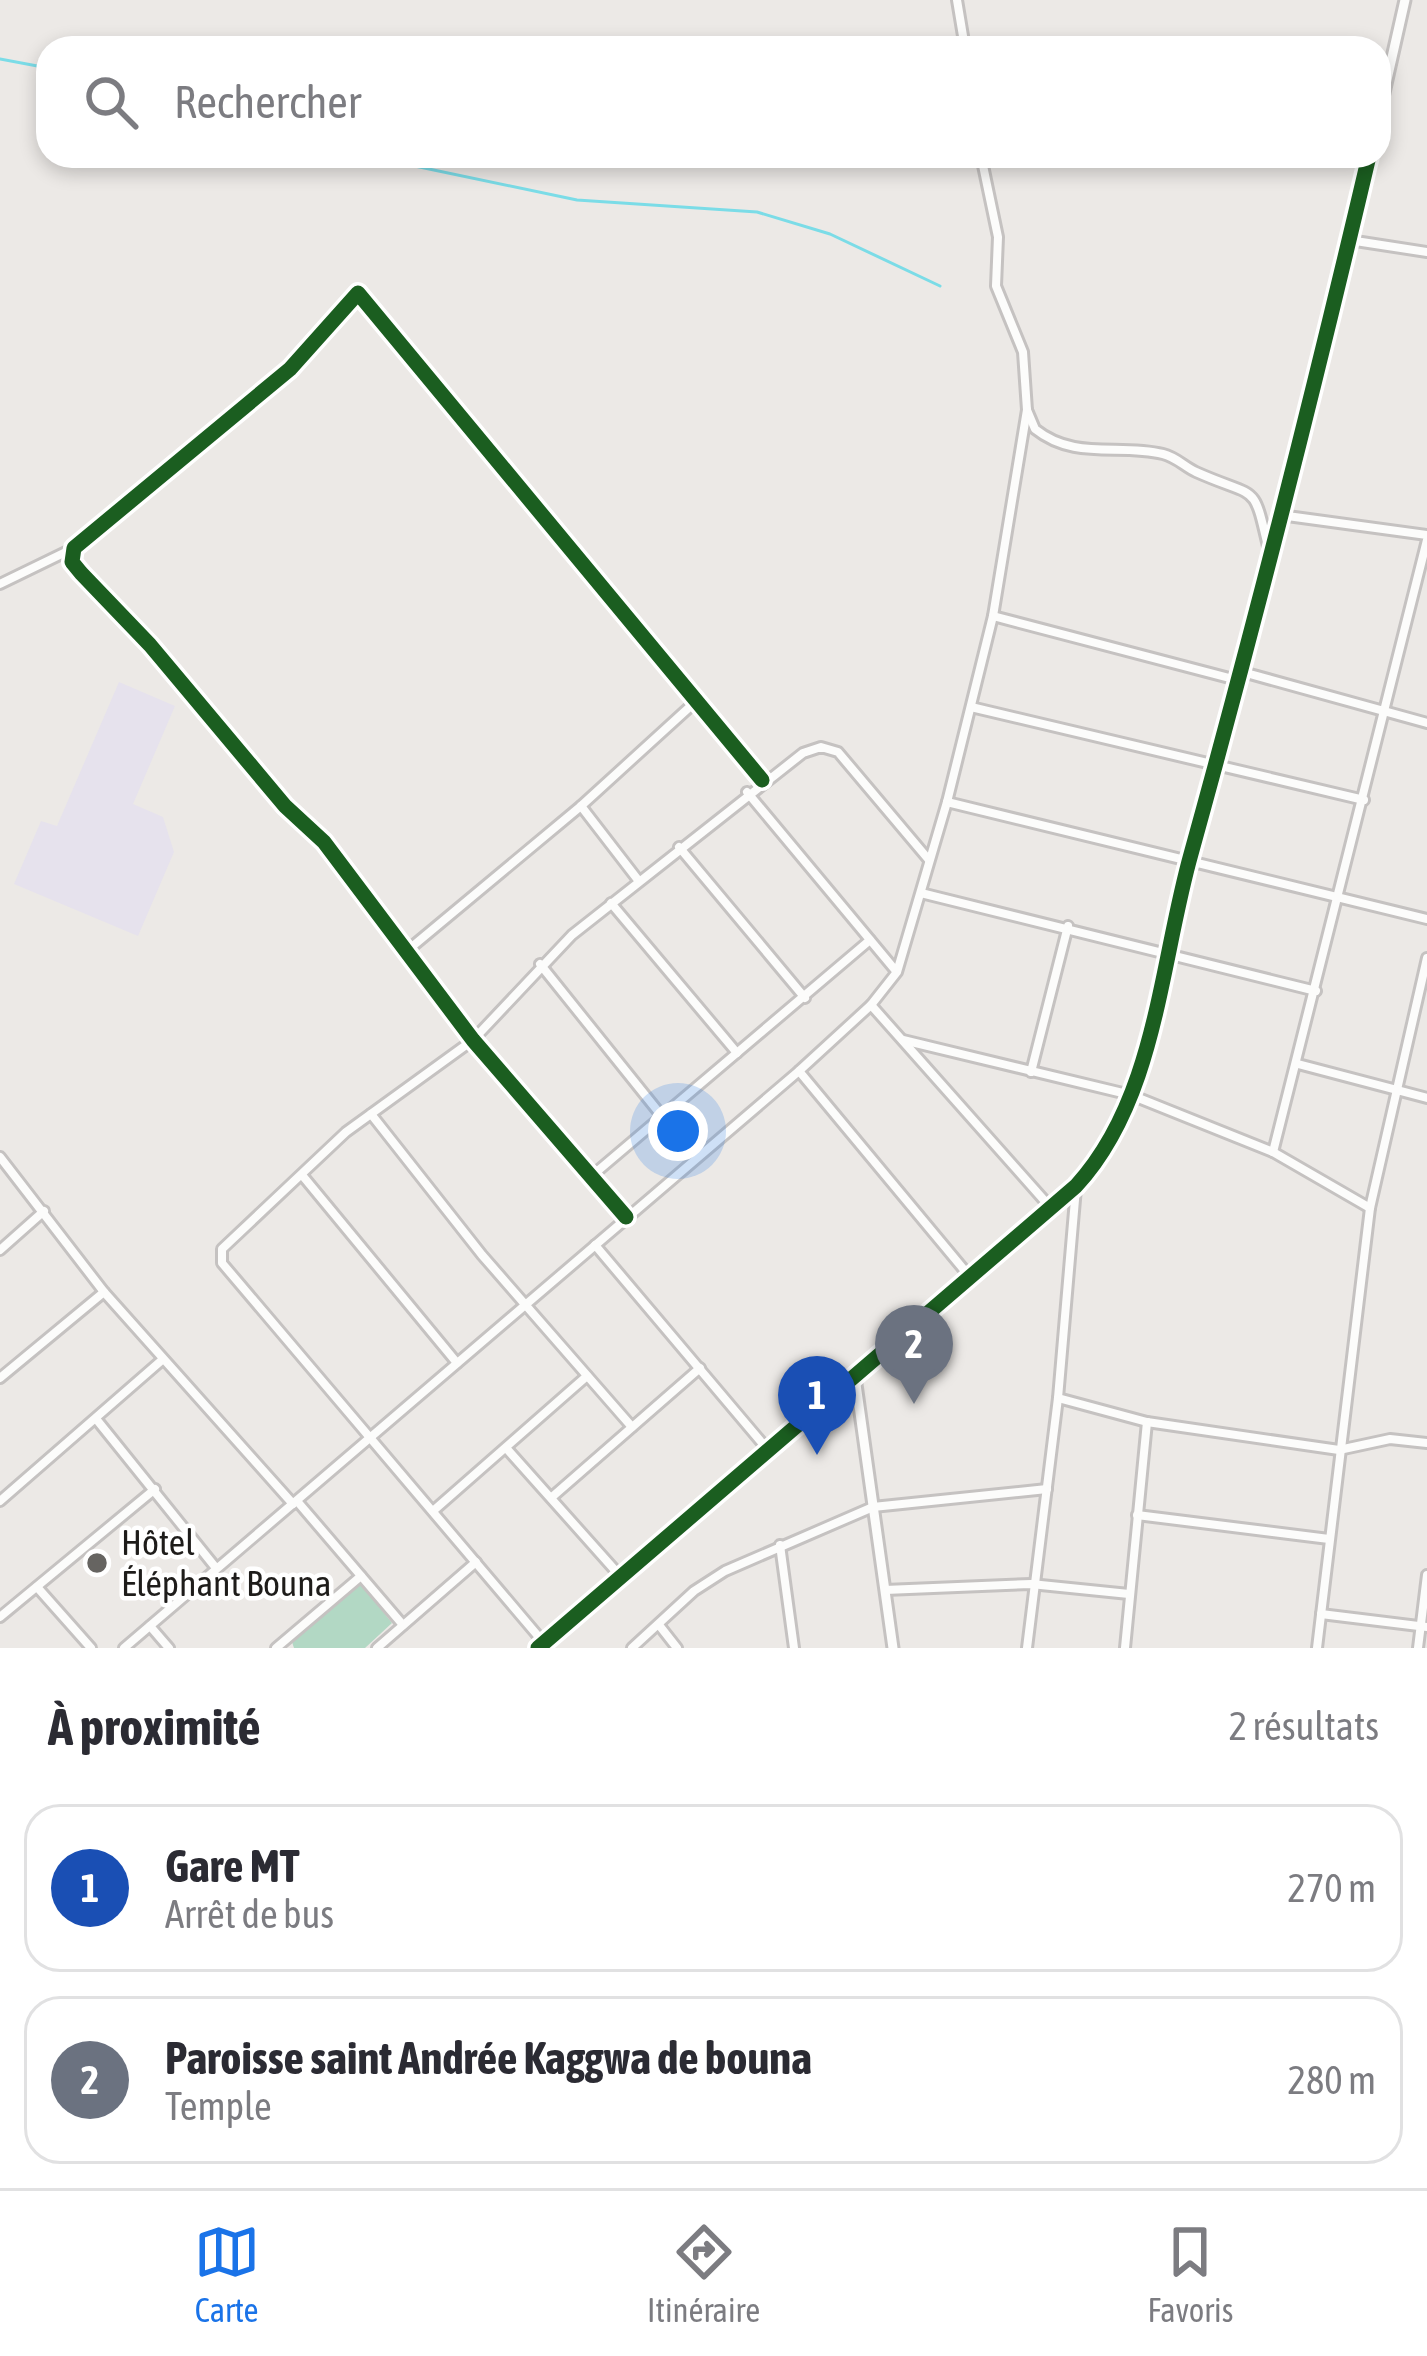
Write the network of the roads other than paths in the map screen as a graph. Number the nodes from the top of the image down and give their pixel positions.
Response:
1 (957, 0) edge
2 (1405, 0) edge
3 (963, 36) edge
4 (1391, 62) edge
5 (984, 168) edge
6 (1366, 168) edge
7 (1349, 240) junction
8 (1427, 252) edge
9 (1027, 410) junction
10 (1280, 515) junction
11 (1427, 537) edge
12 (74, 548) junction
13 (1270, 556) junction
14 (0, 584) edge
15 (994, 616) junction
16 (1238, 676) junction
17 (694, 703) junction
18 (971, 707) junction
19 (1388, 710) junction
20 (1427, 723) edge
21 (1217, 764) junction
22 (762, 780) junction
23 (747, 792) junction
24 (1364, 800) junction
25 (947, 802) junction
26 (581, 806) junction
27 (679, 848) junction
28 (1189, 860) junction
29 (930, 861) junction
30 (638, 880) junction
31 (921, 893) junction
32 (1338, 896) junction
33 (610, 902) junction
34 (1427, 919) edge
35 (1068, 926) junction
36 (870, 940) junction
37 (408, 950) junction
38 (1168, 953) junction
39 (1427, 958) edge
40 (540, 964) junction
41 (896, 972) junction
42 (1316, 991) junction
43 (805, 998) junction
44 (871, 1005) junction
45 (473, 1040) junction
46 (903, 1040) junction
47 (737, 1053) junction
48 (1298, 1064) junction
49 (799, 1071) junction
50 (1031, 1072) junction
51 (1400, 1091) junction
52 (1131, 1095) junction
53 (1427, 1098) edge
54 (371, 1114) junction
55 (661, 1114) junction
56 (1273, 1152) junction
57 (0, 1157) edge
58 (594, 1174) junction
59 (302, 1175) junction
60 (1076, 1186) junction
61 (1051, 1208) junction
62 (1370, 1208) junction
63 (44, 1211) junction
64 (626, 1217) junction
65 (594, 1244) junction
66 (0, 1250) edge
67 (970, 1277) junction
68 (104, 1292) junction
69 (525, 1306) junction
70 (162, 1360) junction
71 (457, 1363) junction
72 (700, 1368) junction
73 (587, 1376) junction
74 (855, 1377) junction
75 (0, 1378) edge
76 (1058, 1398) junction
77 (98, 1420) junction
78 (1147, 1422) junction
79 (632, 1427) junction
80 (374, 1436) junction
81 (1427, 1443) edge
82 (507, 1449) junction
83 (768, 1450) junction
84 (1339, 1450) junction
85 (155, 1489) junction
86 (1047, 1489) junction
87 (552, 1497) junction
88 (0, 1501) edge
89 (295, 1503) junction
90 (873, 1507) junction
91 (433, 1511) junction
92 (1137, 1515) junction
93 (1329, 1539) junction
94 (780, 1545) junction
95 (476, 1562) junction
96 (216, 1568) junction
97 (1427, 1575) edge
98 (361, 1576) junction
99 (621, 1577) junction
100 (1031, 1584) junction
101 (37, 1587) junction
102 (885, 1590) junction
103 (1129, 1594) junction
104 (1321, 1614) junction
105 (0, 1617) edge
106 (659, 1624) junction
107 (403, 1625) junction
108 (150, 1626) junction
109 (1424, 1627) edge
110 (541, 1645) edge
111 (281, 1646) edge
112 (92, 1648) edge
113 (124, 1648) edge
114 (169, 1648) edge
115 (377, 1648) edge
116 (632, 1648) edge
117 (677, 1648) edge
118 (794, 1648) edge
119 (893, 1648) edge
120 (1027, 1648) edge
121 (1125, 1648) edge
122 (1317, 1648) edge
123 (1418, 1648) edge

1 - 3 street
2 - 4 street
5 - 9 street
6 - 7 street
7 - 8 street
7 - 10 street
9 - 13 street
9 - 15 street
10 - 11 street
10 - 13 street
11 - 19 street
12 - 14 street
12 - 17 street
12 - 37 street
13 - 16 street
15 - 16 street
15 - 18 street
16 - 19 street
16 - 21 street
17 - 22 street
17 - 26 street
18 - 21 street
18 - 25 street
19 - 20 street
19 - 24 street
21 - 24 street
21 - 28 street
22 - 23 street
22 - 29 street
23 - 27 street
23 - 36 street
24 - 32 street
25 - 28 street
25 - 29 street
26 - 30 street
26 - 37 street
27 - 30 street
27 - 43 street
28 - 32 street
28 - 38 street
29 - 31 street
30 - 33 street
31 - 35 street
31 - 41 street
32 - 34 street
32 - 42 street
33 - 40 street
33 - 47 street
35 - 38 street
35 - 50 street
36 - 41 street
36 - 43 street
37 - 45 street
38 - 42 street
38 - 52 street
39 - 51 street
40 - 45 street
40 - 55 street
41 - 44 street
42 - 48 street
43 - 47 street
44 - 46 street
44 - 49 street
45 - 54 street
45 - 58 street
46 - 50 street
46 - 61 street
47 - 55 street
48 - 51 street
48 - 56 street
49 - 64 street
49 - 67 street
50 - 52 street
51 - 53 street
51 - 62 street
52 - 56 street
52 - 60 street
54 - 59 street
54 - 69 street
55 - 58 street
56 - 62 street
57 - 63 street
58 - 64 street
59 - 71 street
59 - 80 street
60 - 61 street
60 - 76 street
61 - 67 street
62 - 84 street
63 - 66 street
63 - 68 street
64 - 65 street
65 - 69 street
65 - 72 street
67 - 74 street
68 - 70 street
68 - 75 street
69 - 71 street
69 - 73 street
70 - 77 street
70 - 89 street
71 - 80 street
72 - 79 street
72 - 83 street
73 - 79 street
73 - 82 street
74 - 83 street
74 - 90 street
76 - 78 street
76 - 86 street
77 - 85 street
77 - 88 street
78 - 84 street
78 - 92 street
79 - 87 street
80 - 89 street
80 - 91 street
81 - 84 street
82 - 87 street
82 - 91 street
83 - 99 street
84 - 93 street
85 - 96 street
85 - 101 street
86 - 90 street
86 - 100 street
87 - 99 street
89 - 96 street
89 - 98 street
90 - 94 street
90 - 102 street
91 - 95 street
92 - 93 street
92 - 103 street
93 - 104 street
94 - 106 street
94 - 118 street
95 - 107 street
95 - 110 street
96 - 108 street
97 - 109 street
98 - 107 street
98 - 111 street
99 - 110 street
100 - 102 street
100 - 103 street
100 - 120 street
101 - 105 street
101 - 112 street
102 - 119 street
103 - 121 street
104 - 109 street
104 - 122 street
106 - 116 street
106 - 117 street
107 - 115 street
108 - 113 street
108 - 114 street
109 - 123 street

